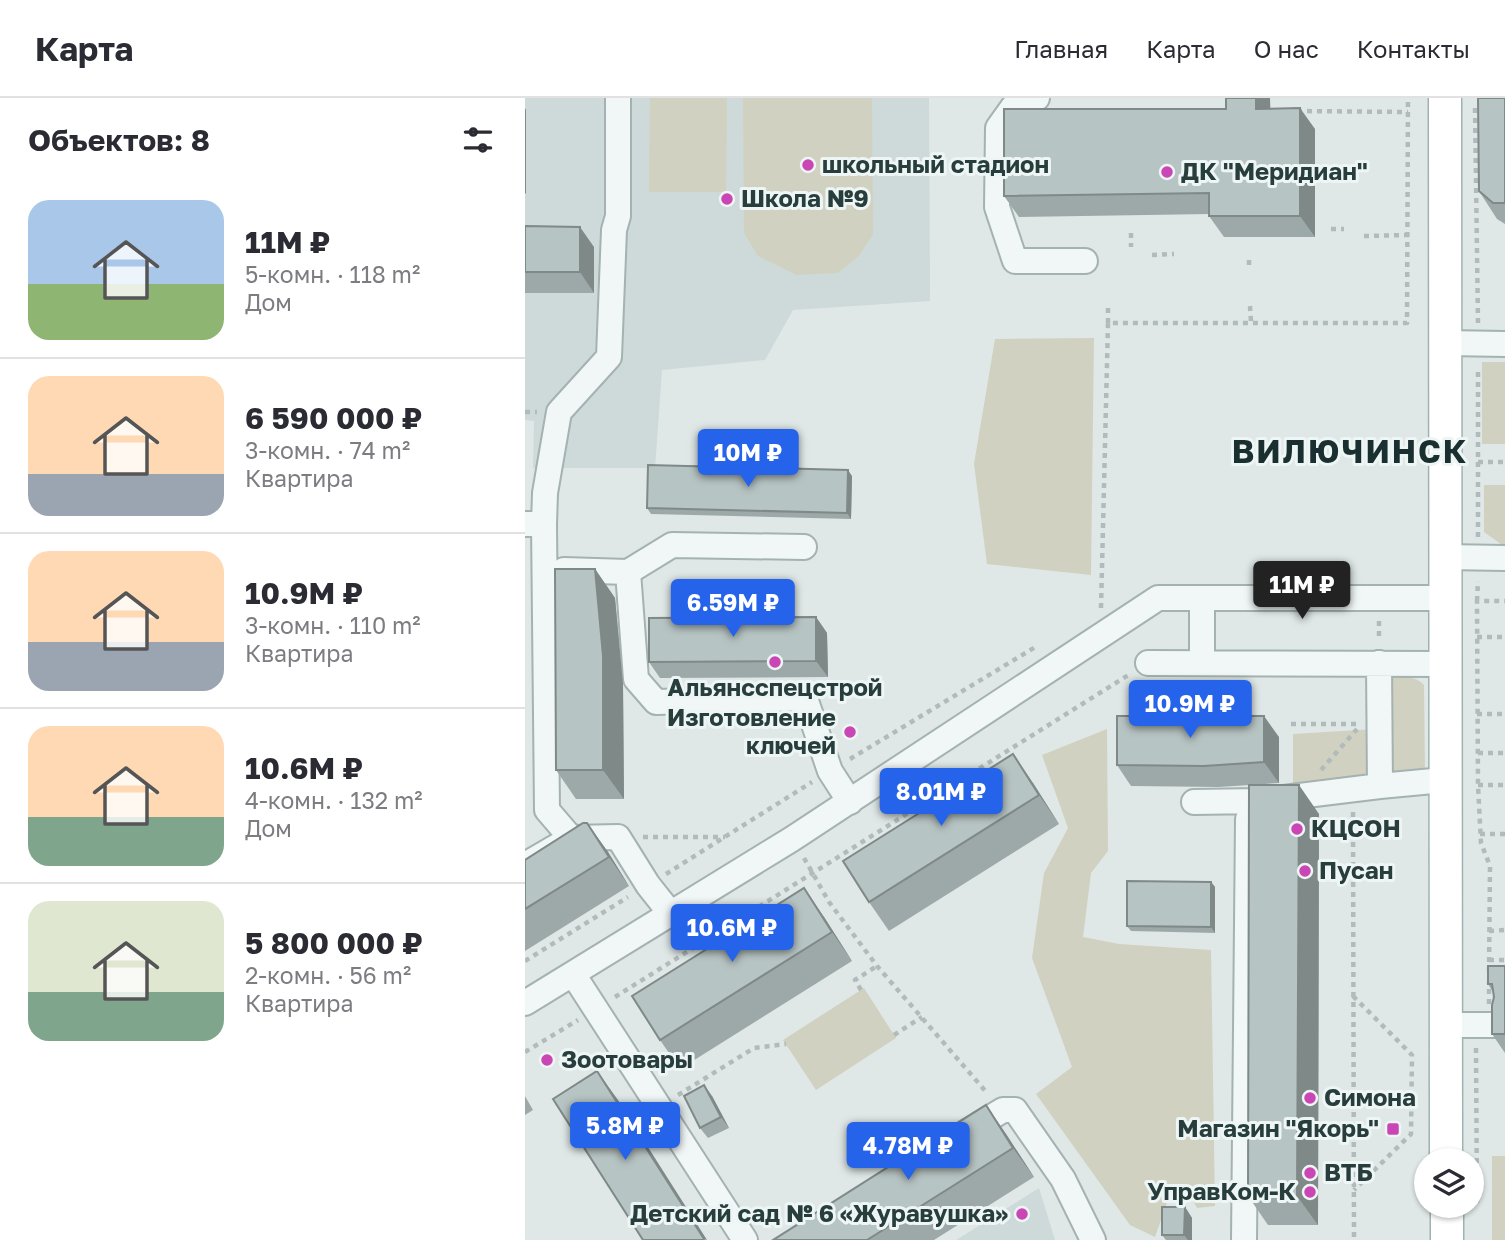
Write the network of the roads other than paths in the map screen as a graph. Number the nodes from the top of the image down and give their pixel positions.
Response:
1 (618, 98) edge
2 (1037, 98) edge
3 (1445, 98) edge
4 (1085, 261) dead end
5 (1446, 343) junction
6 (1505, 344) edge
7 (535, 524) edge
8 (804, 547) dead end
9 (1445, 557) junction
10 (1505, 558) edge
11 (545, 570) junction
12 (628, 572) junction
13 (1202, 598) junction
14 (1446, 598) junction
15 (535, 620) edge
16 (1148, 663) road end
17 (1202, 663) junction
18 (1379, 663) junction
19 (1446, 663) junction
20 (1444, 780) junction
21 (1380, 786) junction
22 (1258, 801) junction
23 (850, 802) junction
24 (1194, 802) dead end
25 (571, 838) junction
26 (525, 865) edge
27 (671, 914) junction
28 (573, 974) junction
29 (525, 1003) edge
30 (944, 1146) edge
31 (1449, 1148) edge
32 (1447, 1218) edge
33 (745, 1240) edge
34 (1094, 1240) edge
35 (1244, 1240) edge
36 (1447, 1240) edge

1 - 7 street
2 - 4 street
3 - 5 main road
5 - 6 street
5 - 9 main road
7 - 11 street
8 - 12 street
9 - 10 street
9 - 14 main road
11 - 12 street
11 - 15 street
12 - 23 street
13 - 14 street
13 - 17 street
13 - 23 street
14 - 19 main road
15 - 25 street
16 - 17 street
17 - 18 street
18 - 19 street
18 - 21 street
19 - 20 main road
20 - 21 street
20 - 31 main road
21 - 22 street
22 - 24 street
22 - 35 street
23 - 27 street
25 - 26 street
25 - 27 street
27 - 28 street
28 - 29 street
28 - 33 street
30 - 34 street
32 - 36 main road

